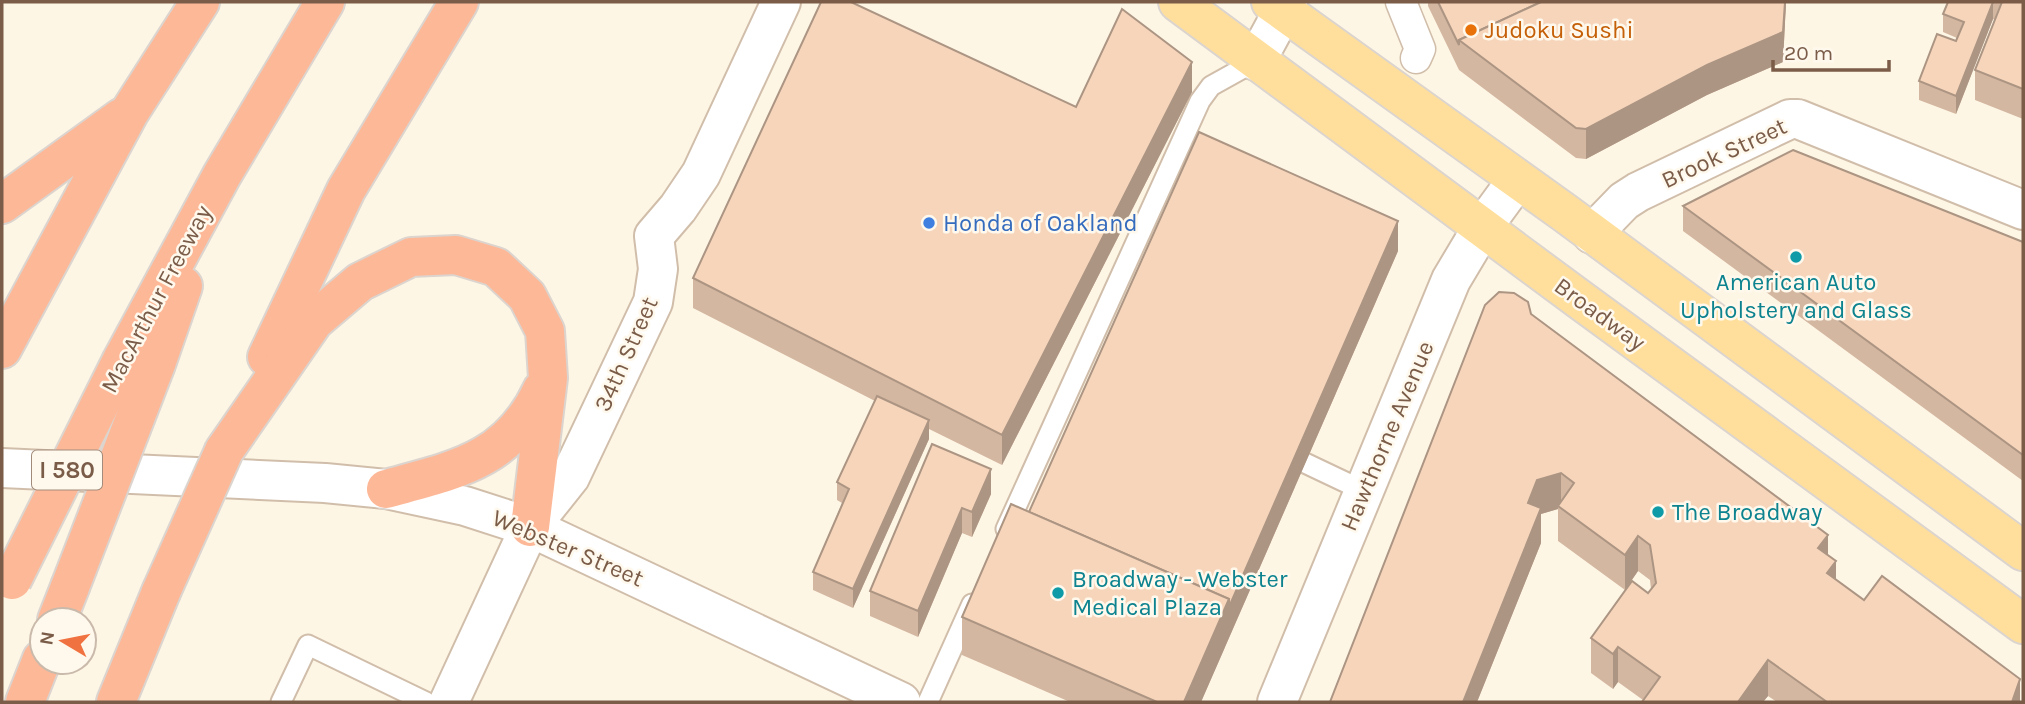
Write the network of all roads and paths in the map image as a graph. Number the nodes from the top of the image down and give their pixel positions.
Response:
1 (200, 2) edge
2 (325, 2) edge
3 (459, 2) edge
4 (781, 2) edge
5 (1178, 2) edge
6 (1401, 2) edge
7 (1281, 5) edge
8 (1416, 58) dead end
9 (1256, 61) junction
10 (129, 113) junction
11 (1517, 180) junction
12 (2, 204) edge
13 (2023, 210) edge
14 (1482, 228) junction
15 (1592, 234) junction
16 (2, 349) edge
17 (139, 362) junction
18 (269, 371) junction
19 (548, 378) junction
20 (1305, 463) edge
21 (2, 468) edge
22 (386, 489) junction
23 (1364, 491) junction
24 (530, 527) junction
25 (2023, 551) edge
26 (996, 552) edge
27 (979, 590) edge
28 (7, 592) edge
29 (64, 603) edge
30 (2023, 624) edge
31 (35, 676) edge
32 (25, 702) edge
33 (116, 702) edge
34 (281, 702) edge
35 (426, 702) edge
36 (449, 702) edge
37 (901, 702) edge
38 (928, 702) edge
39 (1277, 702) edge

1 - 10 highway
2 - 17 highway, MacArthur Freeway / I 580
3 - 18 highway
4 - 24 street, 34th Street
5 - 9 main road, Broadway
6 - 8 street
7 - 9 street
7 - 11 main road
9 - 14 main road, Broadway
9 - 26 lane
10 - 12 highway
10 - 16 highway
11 - 14 street, Hawthorne Avenue
11 - 15 main road
13 - 15 street, Brook Street
14 - 23 street, Hawthorne Avenue
14 - 30 main road, Broadway
15 - 25 main road
17 - 28 highway, MacArthur Freeway / I 580, bridge
17 - 29 highway, bridge
18 - 19 highway
18 - 33 highway, bridge
19 - 22 highway
19 - 24 highway
20 - 23 lane
21 - 22 street, Webster Street
22 - 24 street, Webster Street
23 - 39 street, Hawthorne Avenue
24 - 36 street, 34th Street
24 - 37 street, Webster Street
27 - 38 lane
31 - 32 highway
34 - 35 lane

